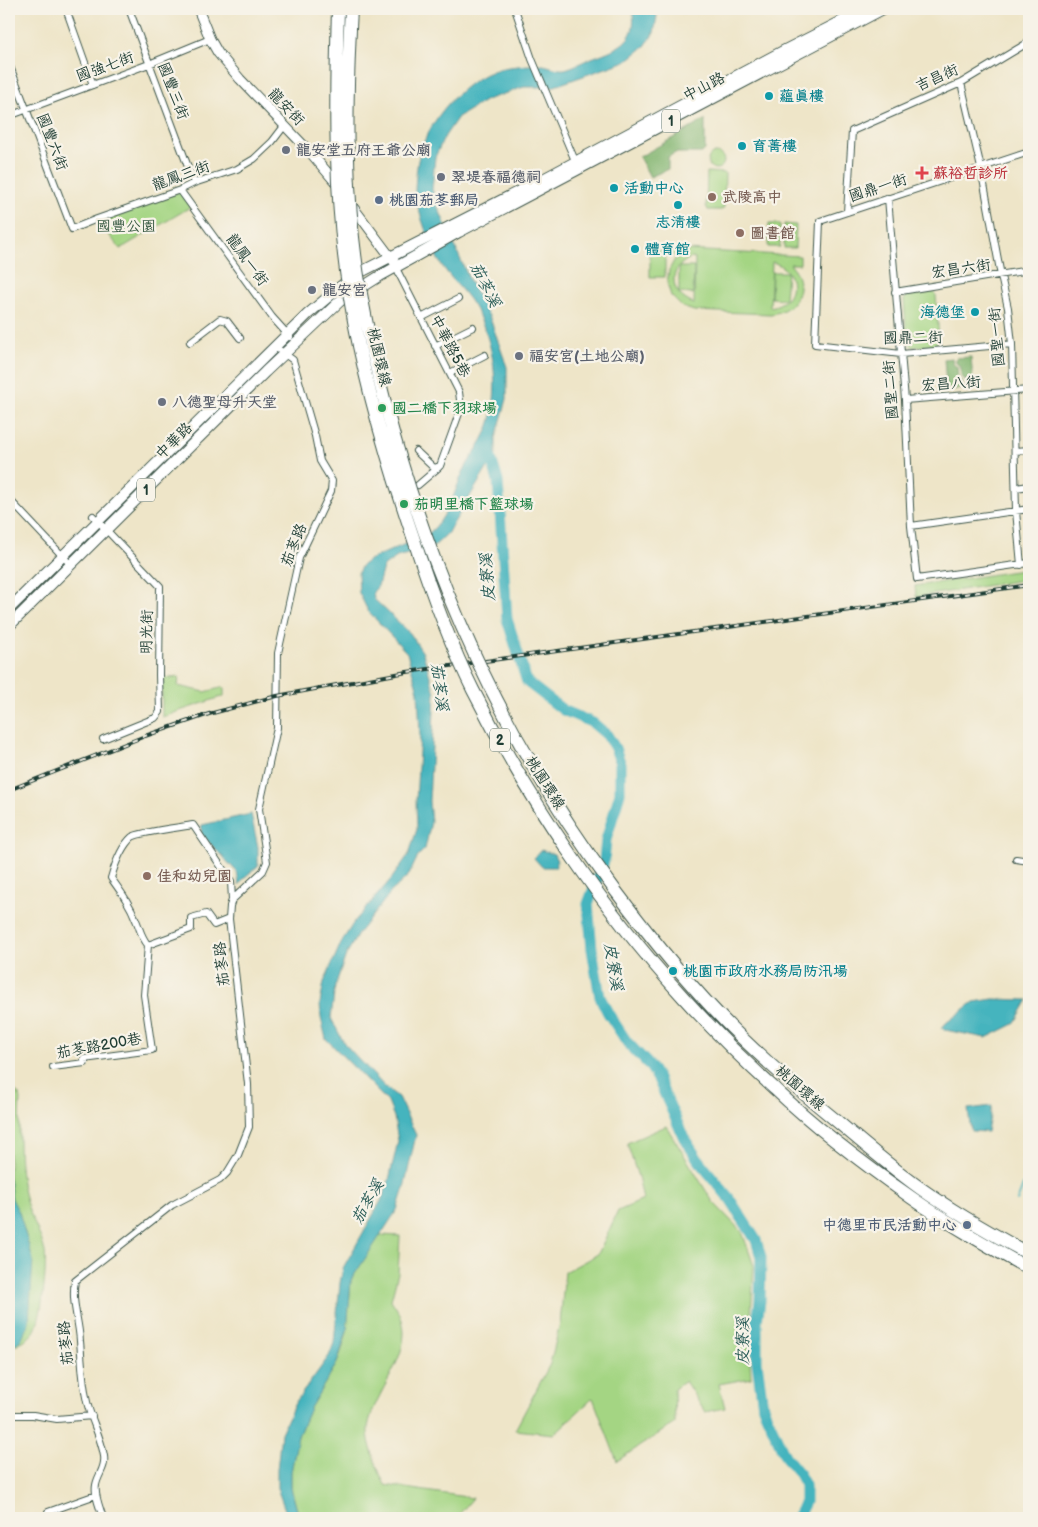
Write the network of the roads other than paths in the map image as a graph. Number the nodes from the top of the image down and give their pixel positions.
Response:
1 (66, 9) edge
2 (128, 9) edge
3 (198, 9) edge
4 (338, 9) edge
5 (351, 9) edge
6 (515, 9) edge
7 (863, 9) edge
8 (883, 9) edge
9 (210, 40) junction
10 (1029, 42) edge
11 (9, 64) edge
12 (149, 64) junction
13 (961, 83) junction
14 (92, 85) junction
15 (26, 109) junction
16 (9, 116) edge
17 (285, 126) junction
18 (1029, 152) edge
19 (577, 165) junction
20 (981, 168) junction
21 (194, 183) junction
22 (180, 190) junction
23 (888, 198) junction
24 (847, 212) junction
25 (72, 229) joint
26 (417, 249) junction
27 (390, 256) junction
28 (396, 268) junction
29 (1029, 270) edge
30 (1001, 276) junction
31 (895, 292) junction
32 (458, 299) dead end
33 (421, 318) junction
34 (473, 327) dead end
35 (288, 335) junction
36 (240, 338) dead end
37 (190, 342) dead end
38 (296, 344) junction
39 (815, 344) joint
40 (1012, 344) junction
41 (435, 346) junction
42 (275, 347) junction
43 (285, 354) junction
44 (901, 354) junction
45 (485, 356) dead end
46 (450, 373) junction
47 (1029, 390) edge
48 (1014, 392) junction
49 (905, 400) junction
50 (1029, 450) edge
51 (416, 451) dead end
52 (1015, 452) junction
53 (440, 466) junction
54 (418, 485) dead end
55 (1029, 486) edge
56 (1016, 488) junction
57 (9, 499) edge
58 (1029, 509) edge
59 (1016, 511) junction
60 (95, 518) junction
61 (911, 526) junction
62 (106, 530) junction
63 (62, 556) junction
64 (1029, 563) edge
65 (71, 565) junction
66 (1021, 565) junction
67 (9, 609) edge
68 (9, 626) edge
69 (103, 738) dead end
70 (1016, 859) dead end
71 (1029, 861) edge
72 (232, 900) junction
73 (229, 919) junction
74 (148, 945) junction
75 (53, 1067) dead end
76 (1029, 1254) edge
77 (1029, 1269) edge
78 (9, 1415) edge
79 (92, 1416) junction
80 (96, 1496) junction
81 (48, 1512) dead end
82 (103, 1518) edge

1 - 14 street
2 - 12 street, 國豐三街
3 - 9 street, 龍安街
4 - 77 highway, 桃園環線 / 2, bridge
5 - 76 highway, 桃園環線 / 2, bridge
6 - 19 street
7 - 19 main road, 中山路 / 1
8 - 19 main road, 中山路 / 1
9 - 12 street, 國強七街
9 - 17 street, 龍安街
10 - 13 street, 吉昌街
11 - 15 street, 國豐六街
12 - 14 street, 國強七街
12 - 21 street, 國豐三街
13 - 20 street, 國聖一街
13 - 24 street, 吉昌街
14 - 15 street, 國強七街
15 - 16 street, 國強七街
15 - 25 street, 國豐六街
17 - 21 street, 龍鳳三街
17 - 27 street, 龍安街
18 - 20 street, 國鼎一街
19 - 26 main road, 中山路 / 1
20 - 23 street, 國鼎一街
20 - 30 street, 國聖一街
21 - 22 street, 龍鳳三街
22 - 25 street, 龍鳳三街
22 - 35 street, 龍鳳一街
23 - 24 street, 國鼎一街
23 - 31 street, 國聖二街
24 - 39 street, 國鼎一街
26 - 27 main road, 中華路 / 1
26 - 28 main road, 中華路 / 1
27 - 28 street, 龍安街
27 - 35 main road, 中華路 / 1
28 - 33 street, 中華路5巷
28 - 38 main road, 中華路 / 1
29 - 30 street, 宏昌六街
30 - 31 street, 宏昌六街
30 - 40 street, 國聖一街
31 - 44 street, 國聖二街
32 - 33 street
33 - 41 street, 中華路5巷
34 - 41 street
35 - 38 street, 龍鳳一街
35 - 42 main road, 中華路 / 1
36 - 37 street
38 - 43 main road, 中華路 / 1
39 - 44 street, 國鼎二街
40 - 44 street, 國鼎二街
40 - 48 street, 國聖一街
41 - 46 street, 中華路5巷
42 - 43 street
42 - 60 main road, 中華路 / 1
43 - 62 main road, 中華路 / 1
43 - 72 street, 茄苳路
44 - 49 street, 國聖二街
45 - 46 street
46 - 53 street, 中華路5巷
47 - 48 street, 宏昌八街
48 - 49 street, 宏昌八街
48 - 52 street, 國聖一街
49 - 61 street, 國聖二街
50 - 52 street
51 - 53 street
52 - 56 street, 國聖一街
53 - 54 street
55 - 56 street
56 - 59 street, 國聖一街
57 - 63 street
58 - 59 street
59 - 61 street
59 - 66 street, 國聖一街
60 - 62 street, 明光街
60 - 63 main road, 中華路 / 1
61 - 66 street, 國聖二街
62 - 65 main road, 中華路 / 1
62 - 69 street, 明光街
63 - 65 street
63 - 67 main road, 中華路 / 1
64 - 66 street
65 - 68 main road, 中華路 / 1
70 - 71 street
72 - 73 street, 茄苳路
72 - 74 street
73 - 74 street
73 - 79 street, 茄苳路
74 - 75 street, 茄苳路200巷
78 - 79 street
79 - 80 street, 茄苳路
80 - 81 street
80 - 82 street, 茄苳路

